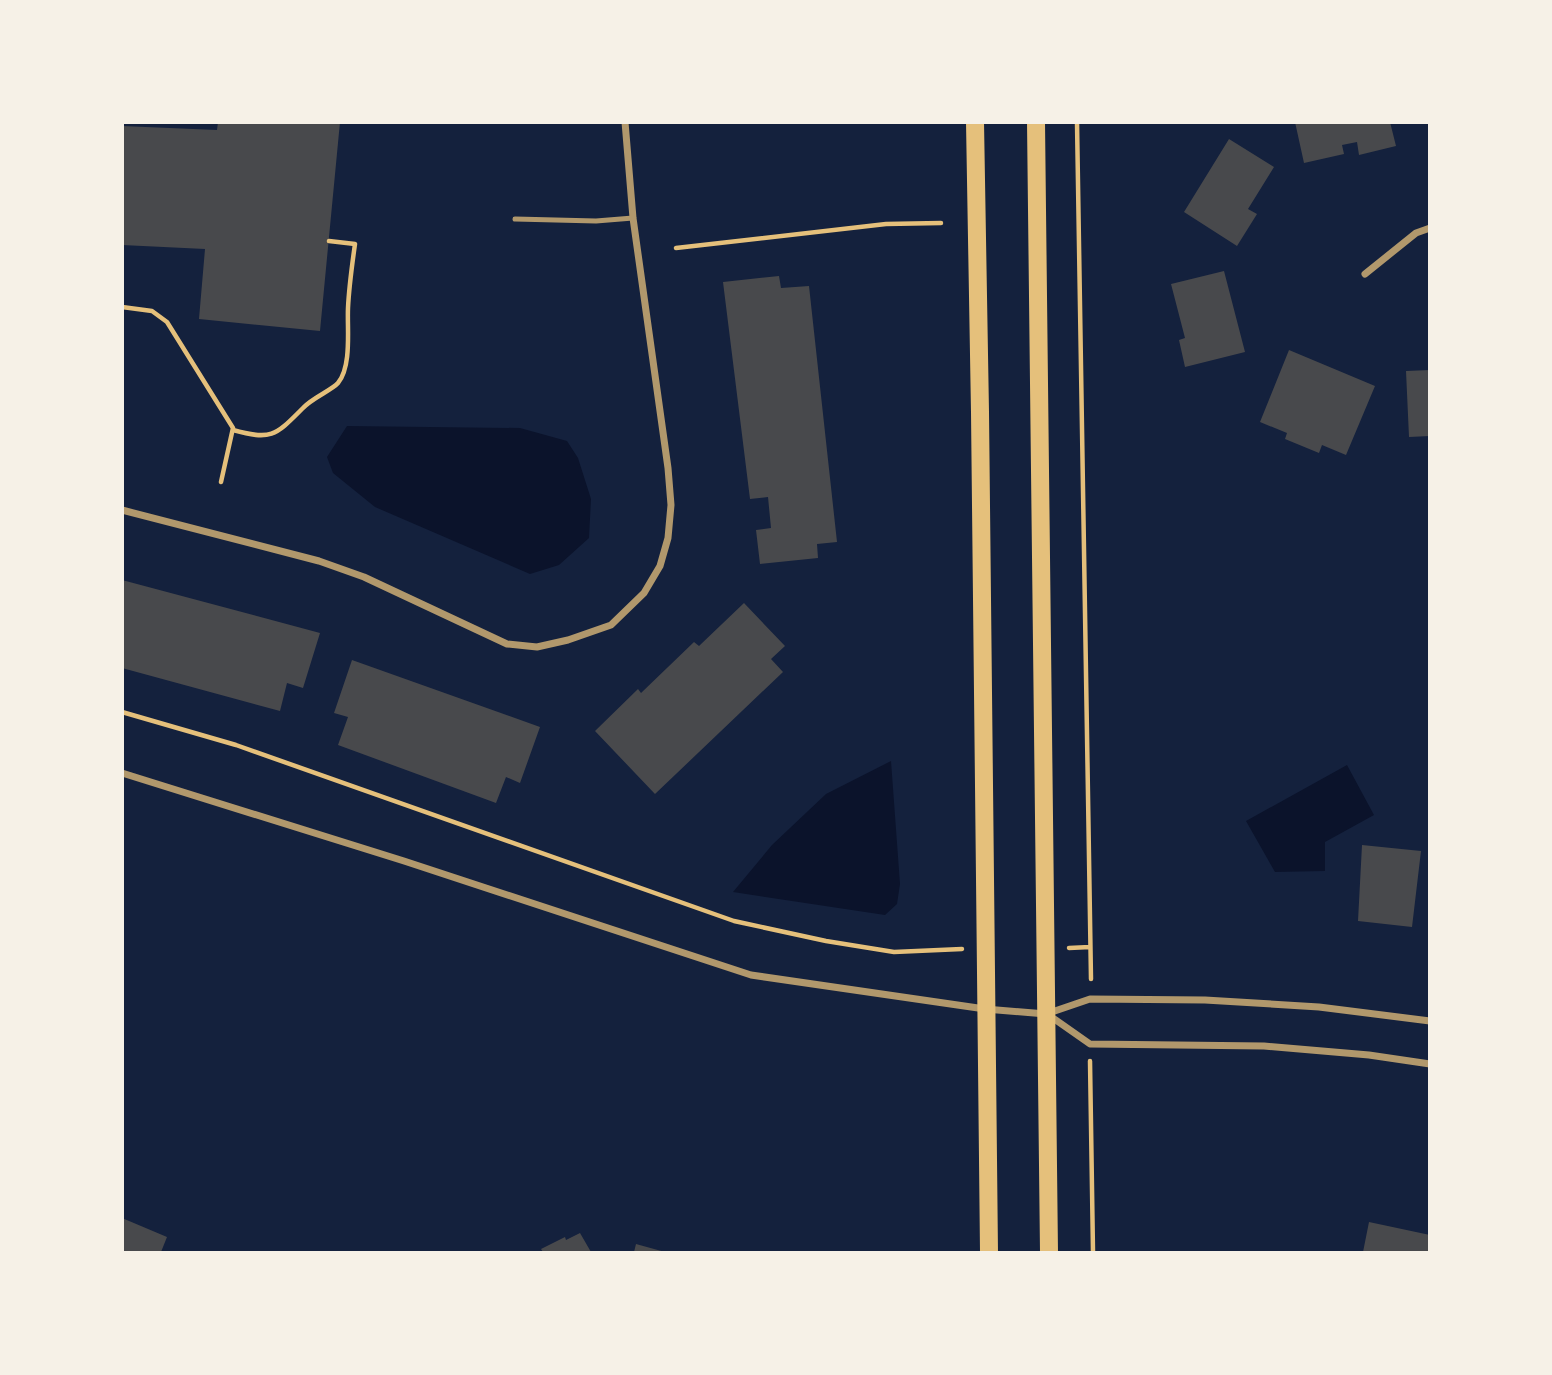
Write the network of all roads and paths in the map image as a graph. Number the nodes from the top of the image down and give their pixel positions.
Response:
1 (625, 122) edge
2 (975, 122) edge
3 (1036, 122) edge
4 (1077, 122) edge
5 (633, 218) junction
6 (515, 219) dead end
7 (941, 223) dead end
8 (1430, 228) edge
9 (329, 241) dead end
10 (676, 248) dead end
11 (1365, 274) dead end
12 (122, 307) edge
13 (233, 430) junction
14 (221, 482) dead end
15 (122, 510) edge
16 (122, 712) edge
17 (122, 773) edge
18 (932, 949) dead end
19 (1091, 972) dead end
20 (985, 1009) junction
21 (1046, 1014) junction
22 (1430, 1021) edge
23 (1430, 1064) edge
24 (1090, 1070) dead end
25 (989, 1252) edge
26 (1049, 1252) edge
27 (1093, 1252) edge

1 - 5 street
2 - 20 main road
3 - 21 main road
4 - 19 path
5 - 6 lane
5 - 15 street
7 - 10 path
8 - 11 street
9 - 13 path
12 - 13 path
13 - 14 path
16 - 18 path
17 - 20 street
20 - 21 street
20 - 25 main road
21 - 22 street
21 - 23 street
21 - 26 main road
24 - 27 path

